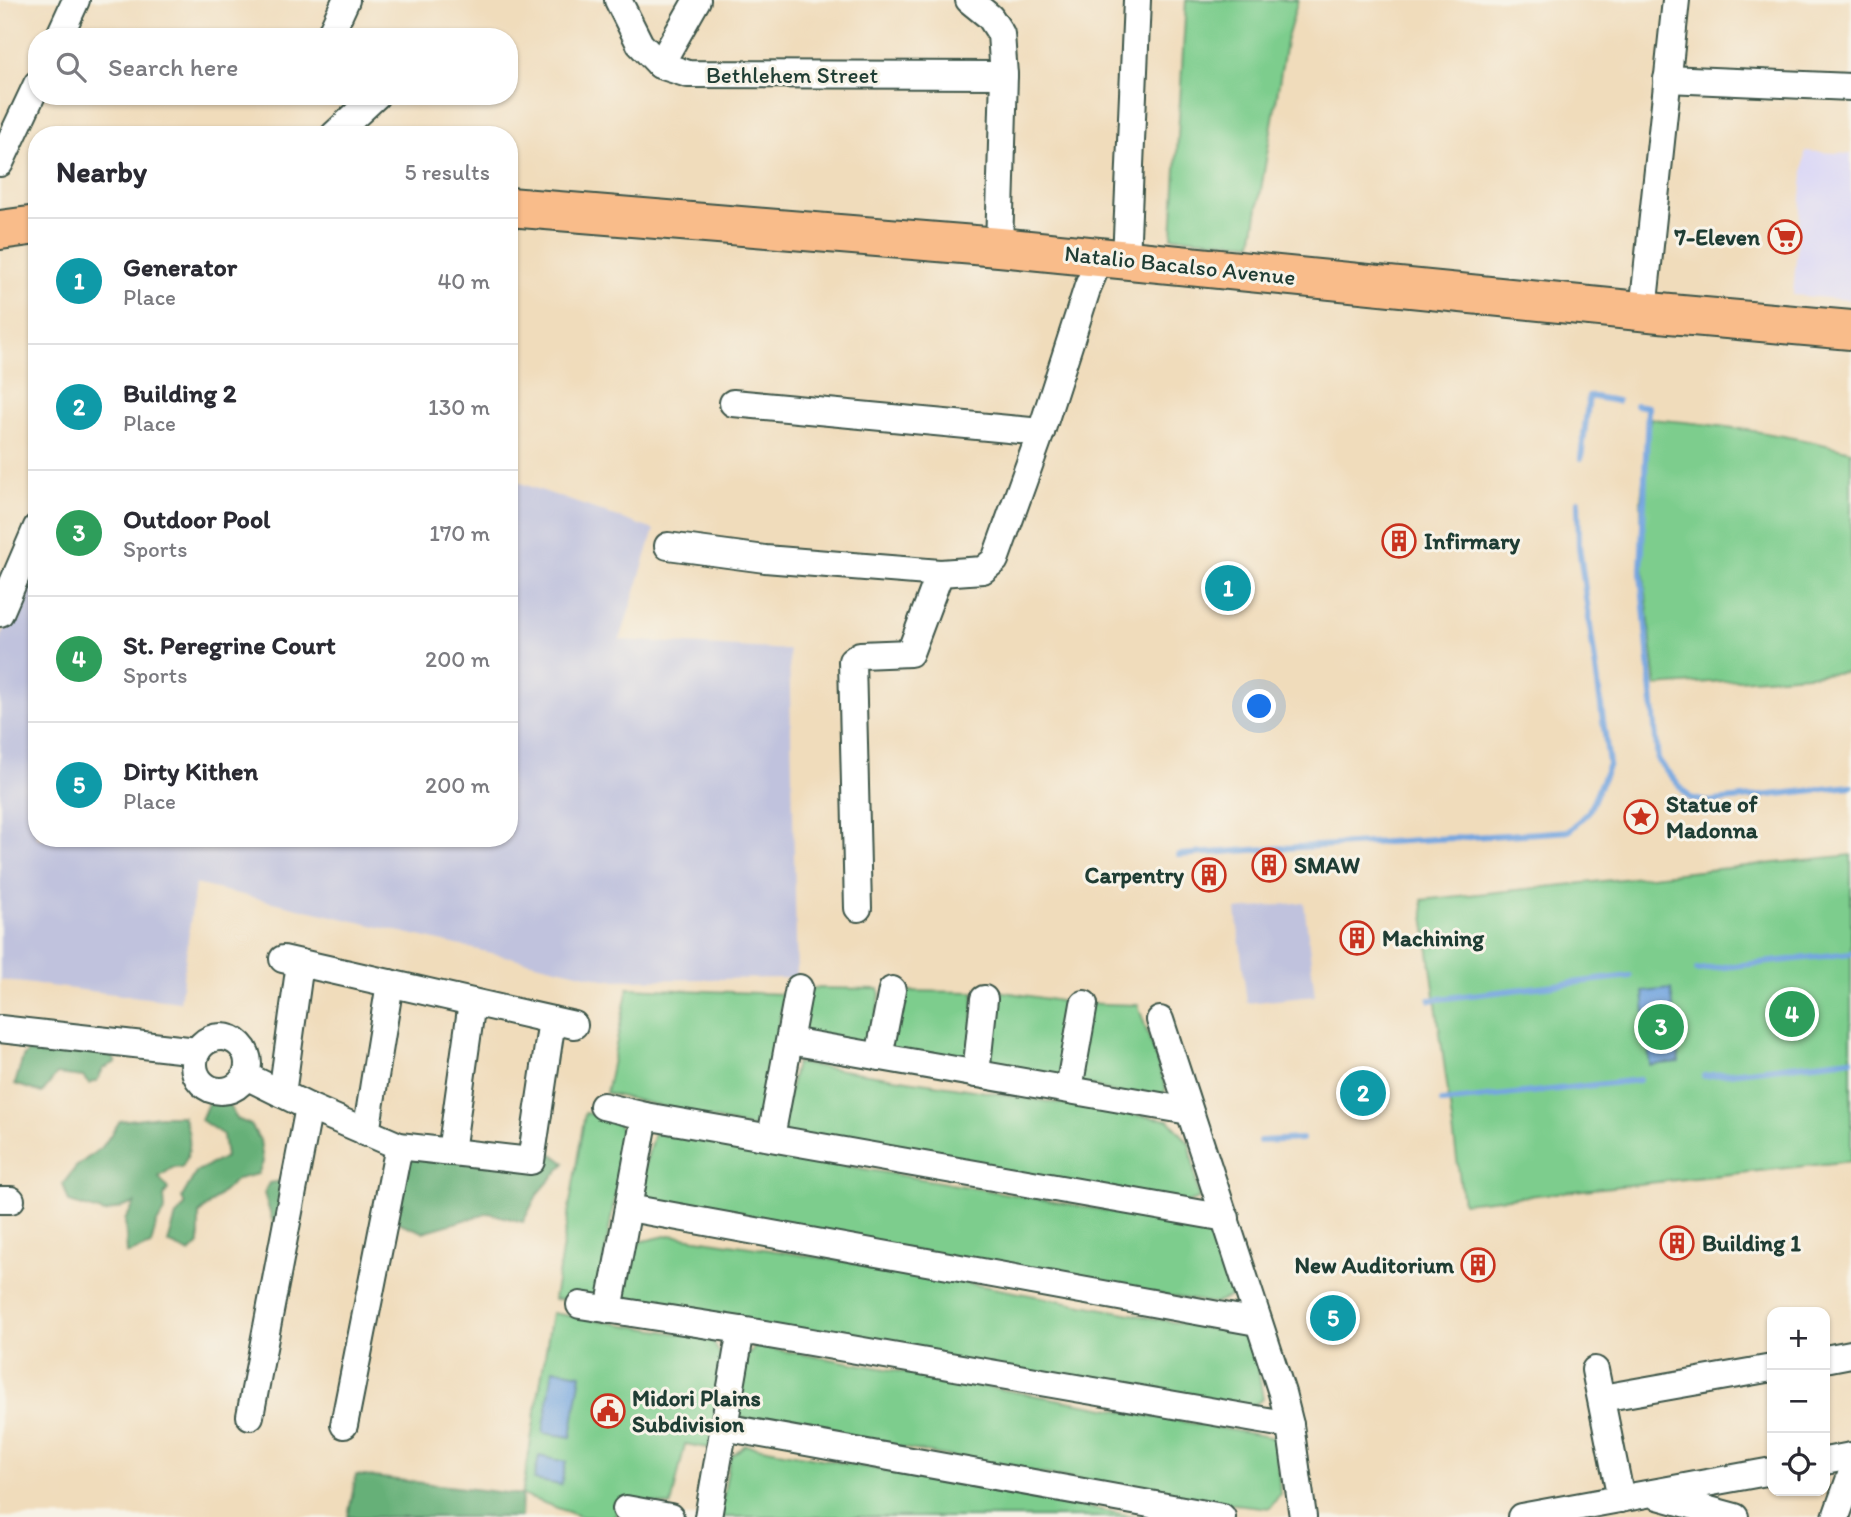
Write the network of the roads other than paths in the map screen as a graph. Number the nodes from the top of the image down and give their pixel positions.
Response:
1 (76, 0) edge
2 (346, 0) edge
3 (618, 0) edge
4 (697, 0) edge
5 (969, 0) edge
6 (1137, 0) edge
7 (1676, 0) edge
8 (63, 28) edge
9 (333, 28) edge
10 (660, 65) junction
11 (1004, 75) junction
12 (1667, 79) junction
13 (1851, 87) edge
14 (28, 103) edge
15 (366, 105) edge
16 (344, 126) edge
17 (0, 163) edge
18 (518, 208) edge
19 (28, 226) edge
20 (0, 230) edge
21 (999, 247) junction
22 (1113, 259) junction
23 (1643, 311) junction
24 (1851, 330) edge
25 (733, 403) dead end
26 (1041, 432) junction
27 (668, 546) dead end
28 (28, 548) edge
29 (940, 573) junction
30 (0, 613) edge
31 (858, 908) dead end
32 (390, 983) junction
33 (799, 988) dead end
34 (892, 990) dead end
35 (984, 999) dead end
36 (472, 1002) junction
37 (1084, 1004) dead end
38 (1160, 1020) dead end
39 (0, 1029) edge
40 (790, 1041) junction
41 (197, 1051) junction
42 (879, 1057) junction
43 (976, 1074) junction
44 (246, 1076) junction
45 (1069, 1090) junction
46 (282, 1094) junction
47 (603, 1106) dead end
48 (309, 1107) junction
49 (1189, 1111) junction
50 (645, 1116) junction
51 (366, 1133) junction
52 (771, 1137) junction
53 (399, 1146) junction
54 (450, 1152) junction
55 (629, 1208) junction
56 (1226, 1217) junction
57 (580, 1305) dead end
58 (609, 1310) junction
59 (1257, 1322) junction
60 (741, 1330) junction
61 (1851, 1354) edge
62 (1830, 1358) edge
63 (1767, 1369) edge
64 (1595, 1370) dead end
65 (1602, 1398) junction
66 (250, 1416) dead end
67 (1290, 1424) junction
68 (344, 1425) dead end
69 (723, 1427) junction
70 (1851, 1456) edge
71 (1830, 1460) edge
72 (1767, 1472) edge
73 (1851, 1475) edge
74 (1650, 1494) junction
75 (1621, 1499) junction
76 (625, 1508) dead end
77 (1532, 1516) edge
78 (670, 1517) edge
79 (708, 1517) edge
80 (1222, 1517) edge
81 (1303, 1517) edge
82 (1735, 1517) edge
83 (1836, 1517) edge

1 - 8 street
2 - 9 street
3 - 10 street
4 - 10 street
5 - 11 street
6 - 22 street
7 - 12 street
10 - 11 street, Bethlehem Street
11 - 21 street
12 - 13 street
12 - 23 street
14 - 17 street
15 - 16 street
18 - 21 highway, Natalio Bacalso Avenue
19 - 20 highway
21 - 22 highway, Natalio Bacalso Avenue
22 - 23 highway, Natalio Bacalso Avenue
22 - 26 street
23 - 24 highway, Natalio Bacalso Avenue
25 - 26 street
26 - 29 street
27 - 29 street
28 - 30 street
29 - 31 street
32 - 36 street
32 - 46 street
32 - 51 street
33 - 40 street
34 - 42 street
35 - 43 street
36 - 54 street
36 - 54 street
37 - 45 street
38 - 49 street
39 - 41 street
40 - 42 street
40 - 52 street
41 - 44 street
41 - 44 street
42 - 43 street
43 - 45 street
44 - 46 street
45 - 49 street
46 - 48 street
47 - 50 street
48 - 51 street
48 - 66 street
49 - 56 street
50 - 52 street
50 - 55 street
51 - 53 street
52 - 56 street
53 - 54 street
53 - 68 street
55 - 58 street
55 - 59 street
56 - 59 street
57 - 58 street
58 - 60 street
59 - 67 street
60 - 67 street
60 - 69 street
61 - 62 street
63 - 65 street
64 - 65 street
65 - 75 street
67 - 81 street
69 - 79 street
69 - 80 street
70 - 71 street
72 - 74 street
73 - 83 street
74 - 75 street
74 - 82 street
75 - 77 street
76 - 78 street

